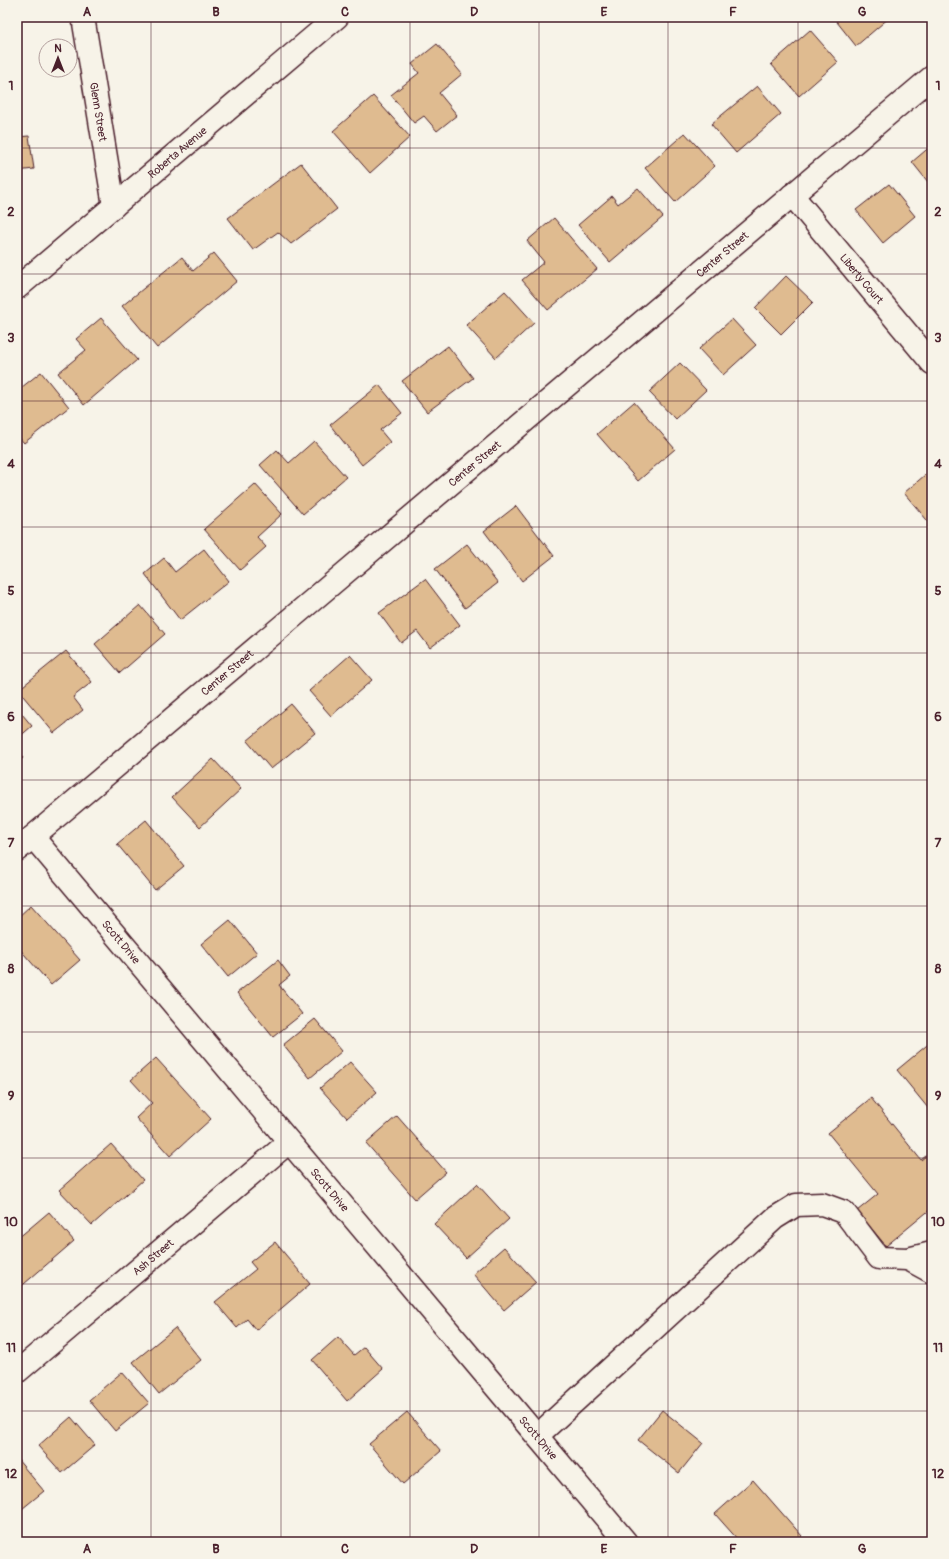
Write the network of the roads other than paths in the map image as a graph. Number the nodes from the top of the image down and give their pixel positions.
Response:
1 (83, 17) edge
2 (337, 17) edge
3 (932, 77) edge
4 (792, 195) junction
5 (114, 206) junction
6 (17, 288) edge
7 (932, 363) edge
8 (25, 843) edge
9 (288, 1142) junction
10 (932, 1253) edge
11 (908, 1259) junction
12 (932, 1272) edge
13 (17, 1372) edge
14 (537, 1436) junction
15 (626, 1542) edge

1 - 5 street, Glenn Street
2 - 5 street, Roberta Avenue
3 - 4 street, Center Street
4 - 7 street, Liberty Court
4 - 8 street, Center Street
5 - 6 street, Roberta Avenue
8 - 9 street, Scott Drive
9 - 13 street, Ash Street
9 - 14 street, Scott Drive
10 - 11 street
11 - 12 street
11 - 14 street
14 - 15 street, Scott Drive

